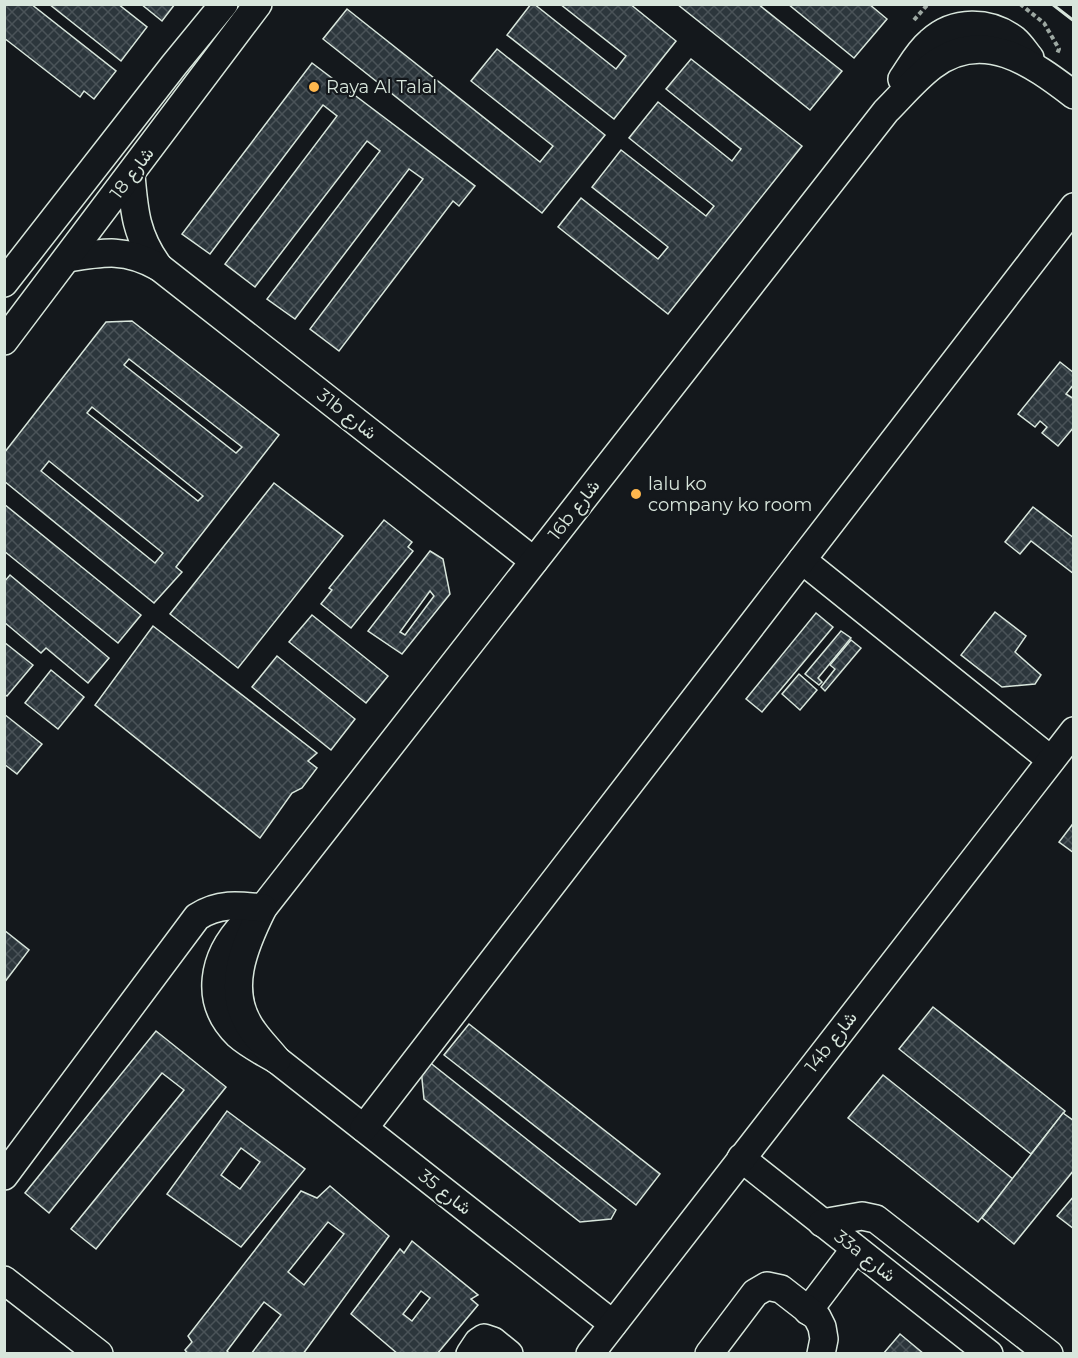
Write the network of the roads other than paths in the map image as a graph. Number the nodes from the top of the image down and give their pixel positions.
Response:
1 (224, 4) edge
2 (258, 4) edge
3 (1074, 95) edge
4 (131, 175) junction
5 (1074, 207) edge
6 (68, 258) junction
7 (159, 267) junction
8 (4, 284) edge
9 (4, 341) edge
10 (801, 560) junction
11 (534, 561) junction
12 (1074, 732) edge
13 (1051, 760) junction
14 (263, 908) junction
15 (364, 1128) junction
16 (741, 1158) junction
17 (4, 1176) edge
18 (822, 1223) junction
19 (855, 1249) junction
20 (4, 1280) edge
21 (808, 1311) junction
22 (613, 1324) junction
23 (99, 1353) edge
24 (470, 1353) edge
25 (509, 1353) edge
26 (590, 1353) edge
27 (709, 1353) edge
28 (821, 1353) edge
29 (989, 1353) edge
30 (1049, 1353) edge

1 - 8 street, شارع 18
2 - 4 street, شارع 18
3 - 11 street, 16b شارع
4 - 6 street, شارع 18
4 - 7 street, 31b شارع
5 - 10 street
6 - 7 street, 31b شارع
6 - 9 street, شارع 18
7 - 11 street, 31b شارع
10 - 13 street
10 - 15 street
11 - 14 street, 16b شارع
12 - 13 street, 14b شارع
13 - 16 street, 14b شارع
14 - 15 street, شارع 35
14 - 17 street
15 - 22 street, شارع 35
16 - 18 street, 33a شارع
16 - 22 street, 14b شارع
18 - 19 street, 33a شارع
18 - 30 street
19 - 21 street
19 - 29 street, 33a شارع
20 - 23 street
21 - 27 street
21 - 28 street
22 - 26 street, 14b شارع
24 - 25 street

